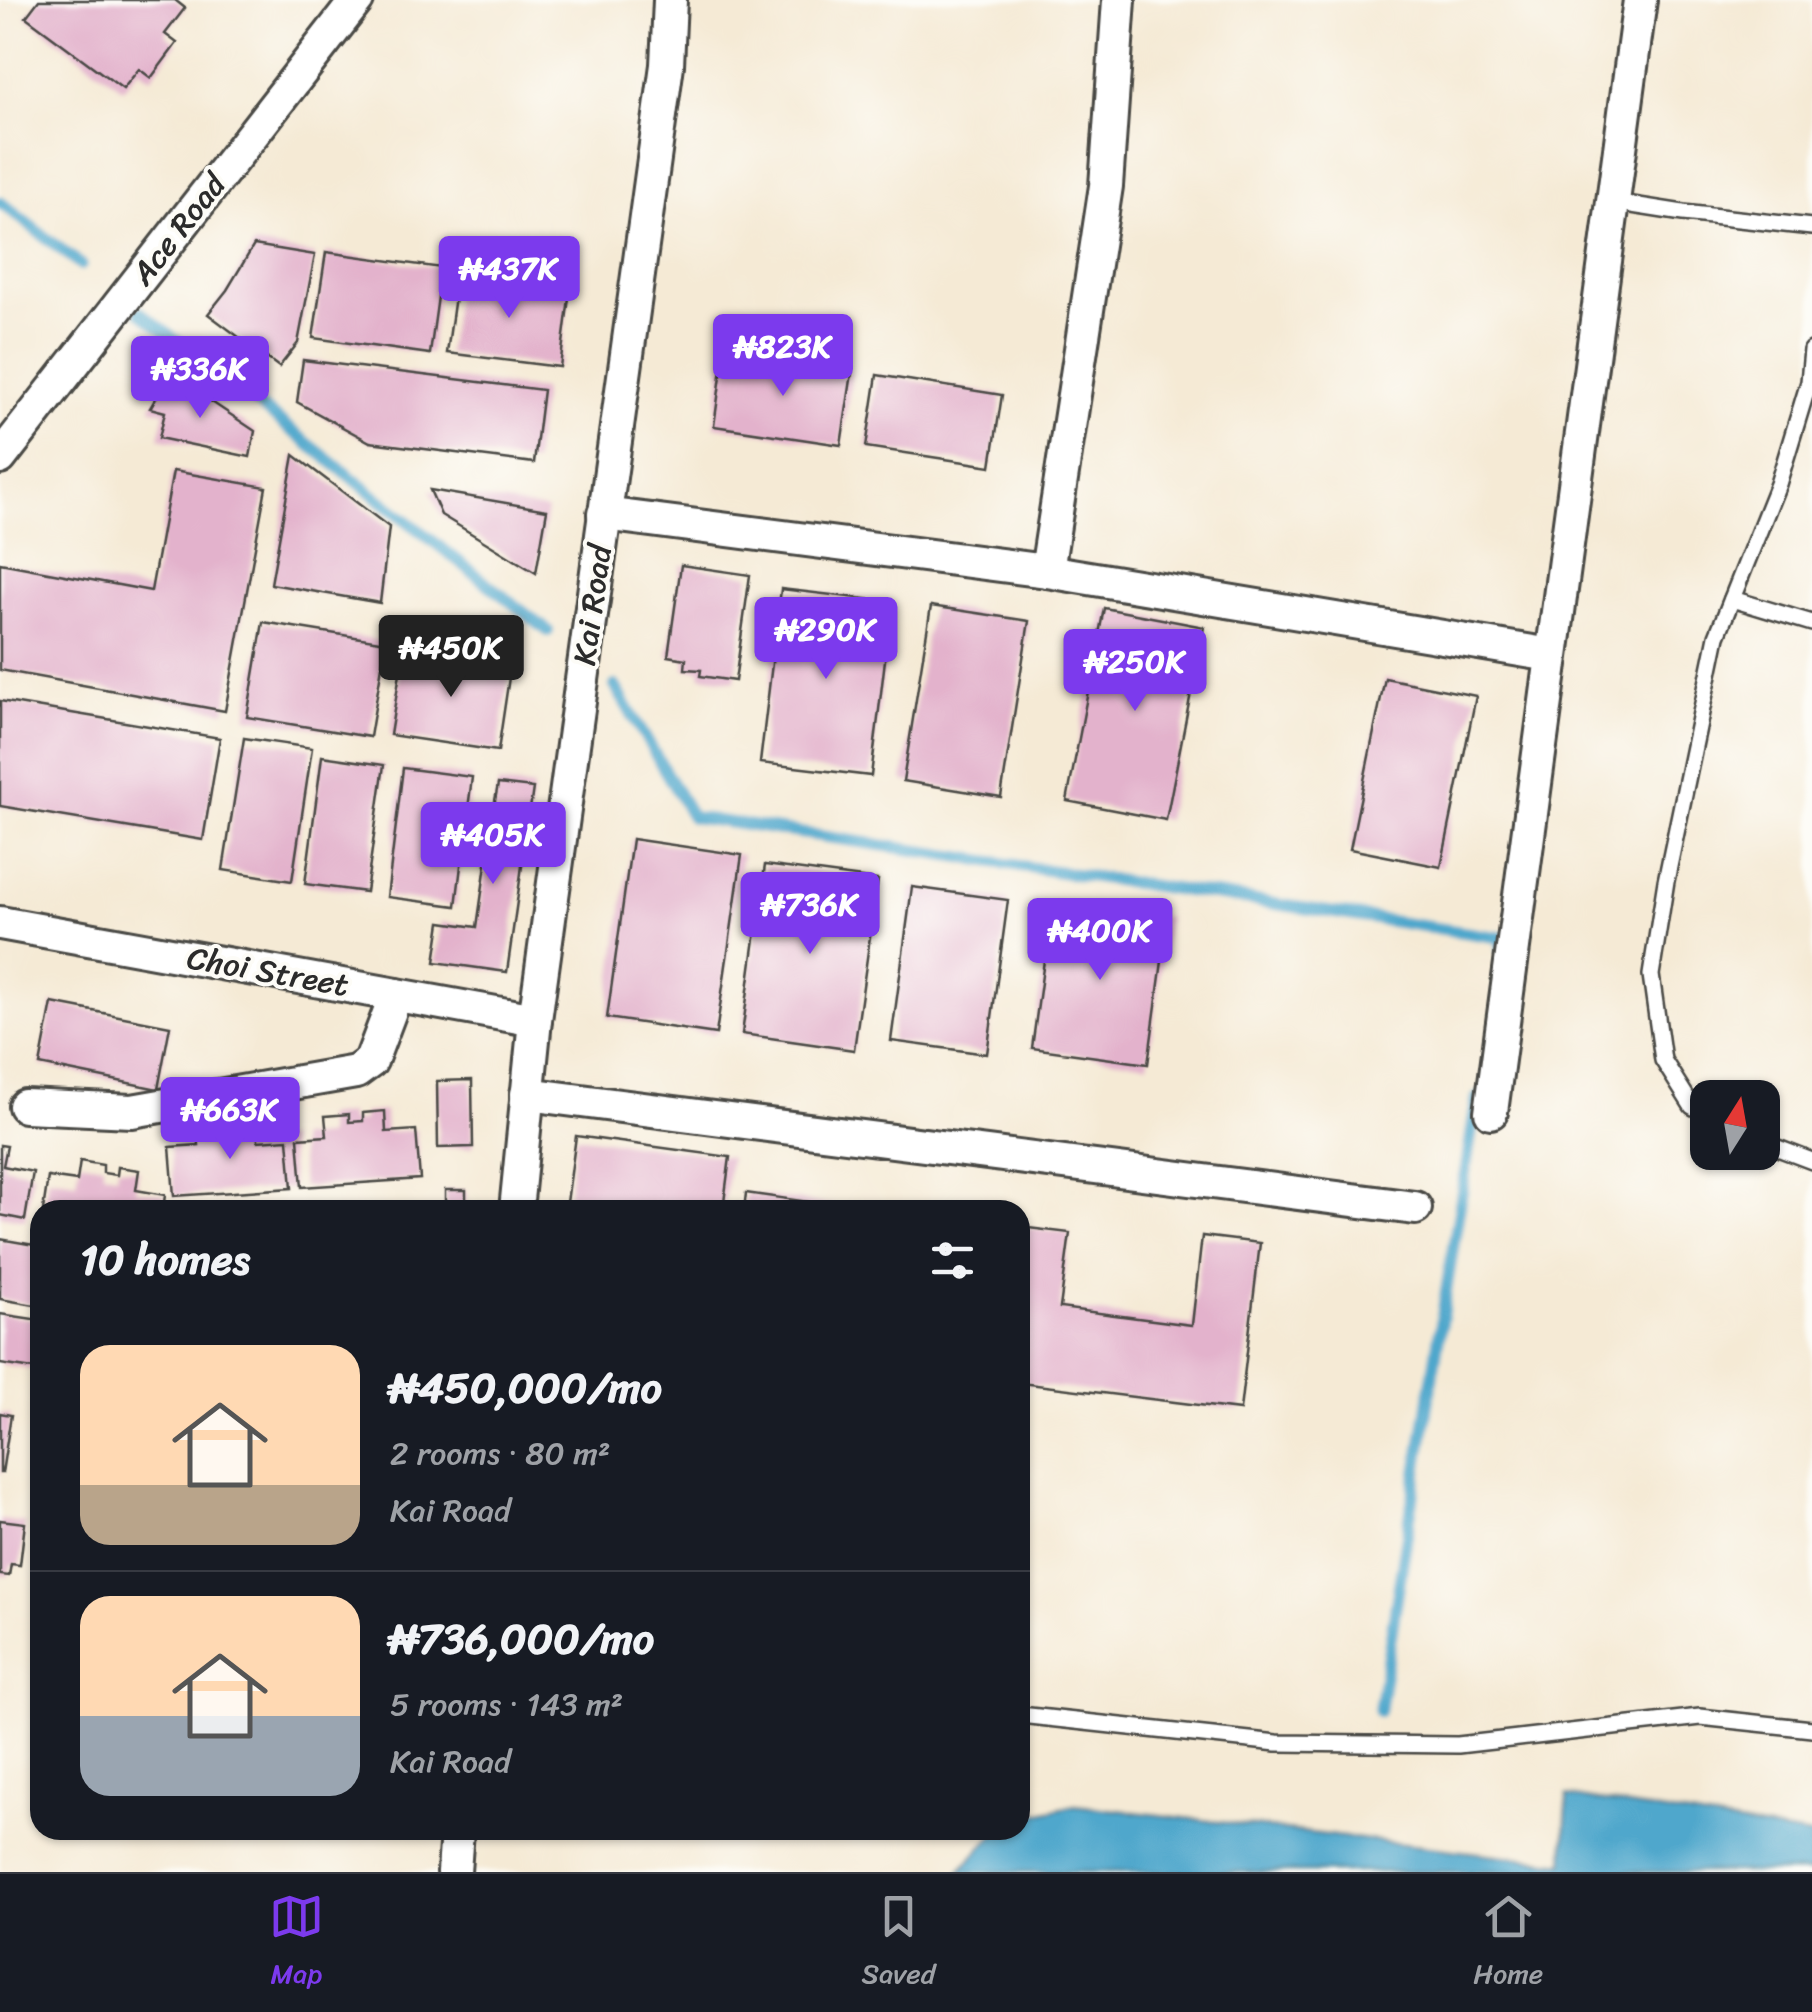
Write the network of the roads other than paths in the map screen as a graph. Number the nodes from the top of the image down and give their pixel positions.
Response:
1 (357, 0) edge
2 (670, 0) edge
3 (1119, 0) edge
4 (1640, 0) edge
5 (1613, 202) junction
6 (1812, 227) edge
7 (1812, 350) edge
8 (0, 458) edge
9 (604, 514) junction
10 (1048, 571) junction
11 (1732, 599) junction
12 (1812, 623) edge
13 (1551, 655) junction
14 (0, 923) edge
15 (396, 994) junction
16 (535, 1020) junction
17 (527, 1094) junction
18 (1690, 1103) edge
19 (25, 1106) dead end
20 (1491, 1112) dead end
21 (1780, 1149) edge
22 (1812, 1161) edge
23 (517, 1200) edge
24 (1415, 1208) dead end
25 (1030, 1716) edge
26 (1812, 1728) edge
27 (457, 1840) edge
28 (454, 1872) edge

1 - 8 street, Ace Road
2 - 9 street, Kai Road
3 - 10 street
4 - 5 street
5 - 6 lane
5 - 13 street
7 - 11 lane
9 - 10 street
9 - 16 street, Kai Road
10 - 13 street
11 - 12 lane
11 - 18 lane
13 - 20 street
14 - 15 street, Choi Street
15 - 16 street, Choi Street
15 - 19 street
16 - 17 street, Kai Road
17 - 23 street, Kai Road
17 - 24 street
21 - 22 lane
25 - 26 lane
27 - 28 street

